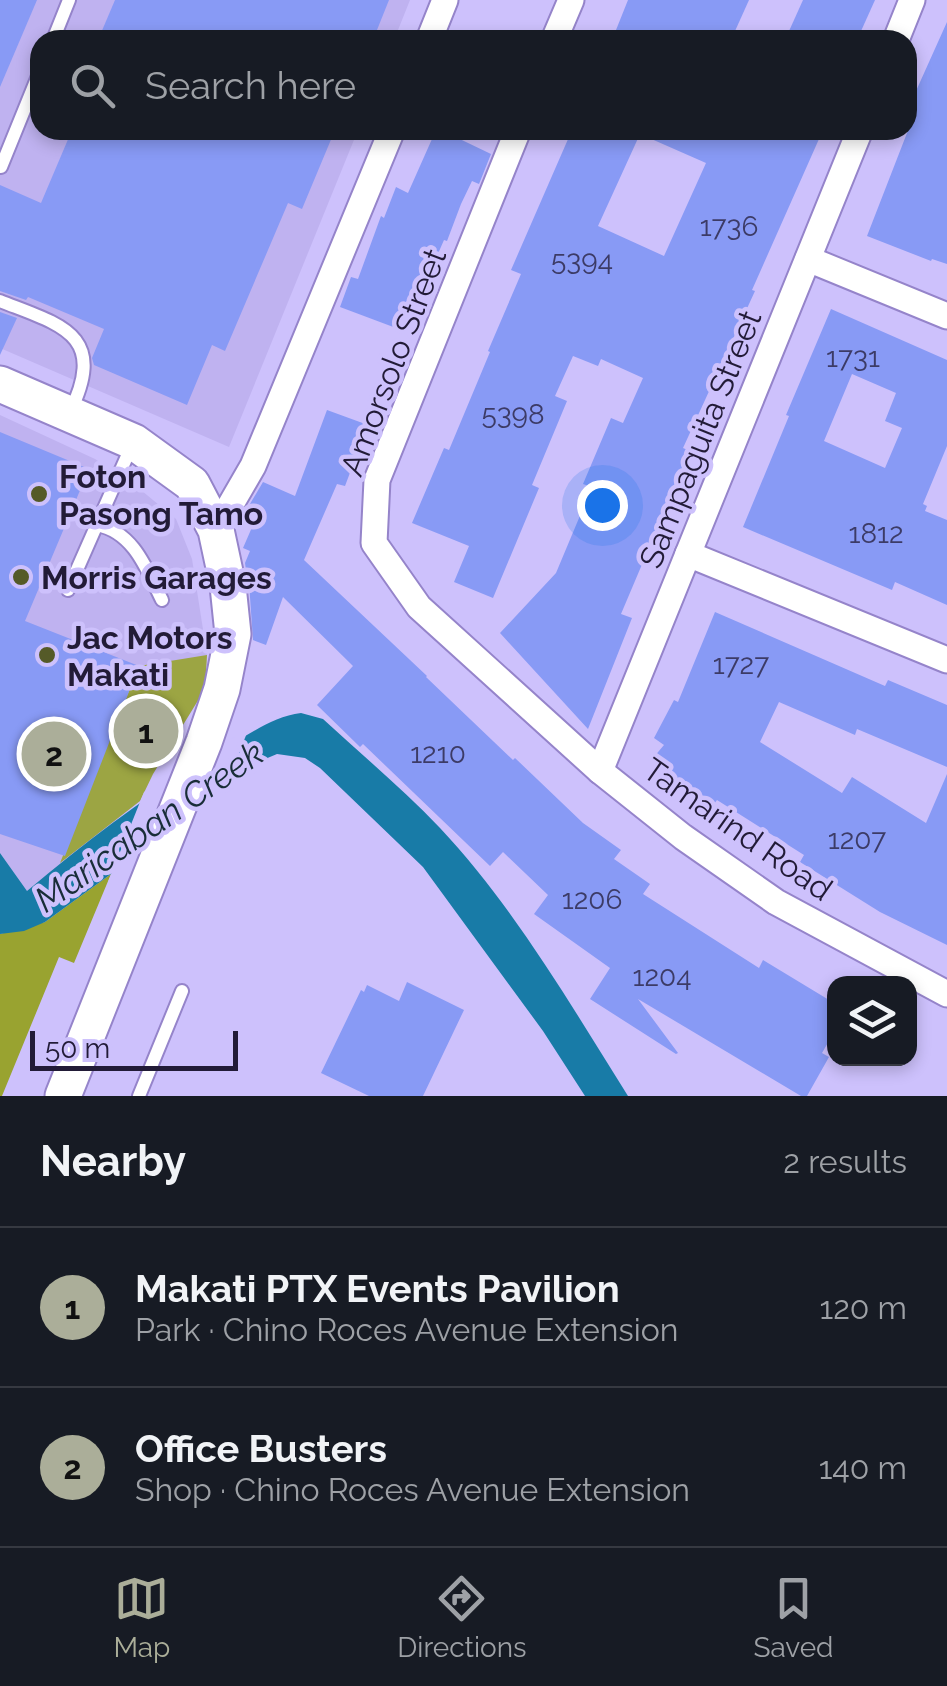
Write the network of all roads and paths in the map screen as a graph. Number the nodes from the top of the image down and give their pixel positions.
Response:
1 (69, 0) edge
2 (446, 0) edge
3 (571, 0) edge
4 (912, 0) edge
5 (56, 30) edge
6 (433, 30) edge
7 (558, 30) edge
8 (900, 30) edge
9 (30, 96) edge
10 (388, 140) edge
11 (514, 140) edge
12 (856, 140) edge
13 (1, 168) edge
14 (808, 259) junction
15 (0, 301) edge
16 (947, 316) edge
17 (0, 384) edge
18 (70, 413) junction
19 (134, 442) junction
20 (97, 524) junction
21 (216, 530) junction
22 (688, 554) junction
23 (68, 590) dead end
24 (162, 600) dead end
25 (947, 660) edge
26 (600, 772) junction
27 (182, 991) dead end
28 (947, 994) edge
29 (63, 1096) edge
30 (139, 1096) edge

1 - 5 lane
2 - 6 street
3 - 7 street
4 - 8 street
9 - 13 lane
10 - 21 street
11 - 26 street, Amorsolo Street
12 - 14 street, Sampaguita Street
14 - 16 street
14 - 22 street, Sampaguita Street
15 - 18 lane
17 - 18 main road
18 - 19 main road
19 - 20 lane
19 - 21 main road
20 - 23 lane
20 - 24 lane
21 - 29 main road
22 - 25 street
22 - 26 street, Sampaguita Street
26 - 28 street, Tamarind Road
27 - 30 lane

